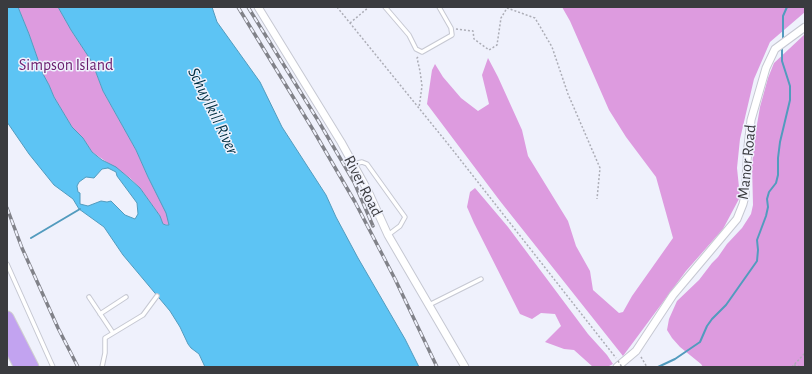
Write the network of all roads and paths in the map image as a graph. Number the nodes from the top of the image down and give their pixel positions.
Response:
1 (258, 7) edge
2 (337, 7) edge
3 (369, 7) edge
4 (385, 7) edge
5 (439, 7) edge
6 (506, 8) edge
7 (350, 23) junction
8 (451, 28) junction
9 (804, 28) edge
10 (422, 52) junction
11 (418, 108) junction
12 (354, 164) junction
13 (597, 199) dead end
14 (388, 235) junction
15 (7, 264) edge
16 (481, 279) dead end
17 (157, 296) dead end
18 (89, 297) dead end
19 (126, 297) dead end
20 (428, 305) junction
21 (100, 314) junction
22 (7, 318) edge
23 (113, 333) junction
24 (7, 340) edge
25 (636, 350) junction
26 (805, 353) edge
27 (618, 364) edge
28 (794, 365) junction
29 (21, 367) edge
30 (32, 367) edge
31 (53, 367) edge
32 (102, 367) edge
33 (465, 367) edge
34 (622, 367) edge
35 (647, 367) edge
36 (792, 367) edge
37 (801, 367) edge

1 - 12 street, River Road
2 - 7 path
3 - 7 path
4 - 10 lane
5 - 8 lane
6 - 8 path
6 - 13 path
7 - 11 path
8 - 10 lane
9 - 25 street, Manor Road
10 - 11 path
11 - 27 path
12 - 14 street, River Road
12 - 14 lane
14 - 20 street, River Road
15 - 31 lane
16 - 20 lane
17 - 23 lane
18 - 21 lane
19 - 21 lane
20 - 33 street, River Road
21 - 23 lane
22 - 30 highway
23 - 32 lane
24 - 29 highway
25 - 27 street, Manor Road
25 - 35 path
26 - 28 path
27 - 34 path, bridge
28 - 36 path
28 - 37 path

